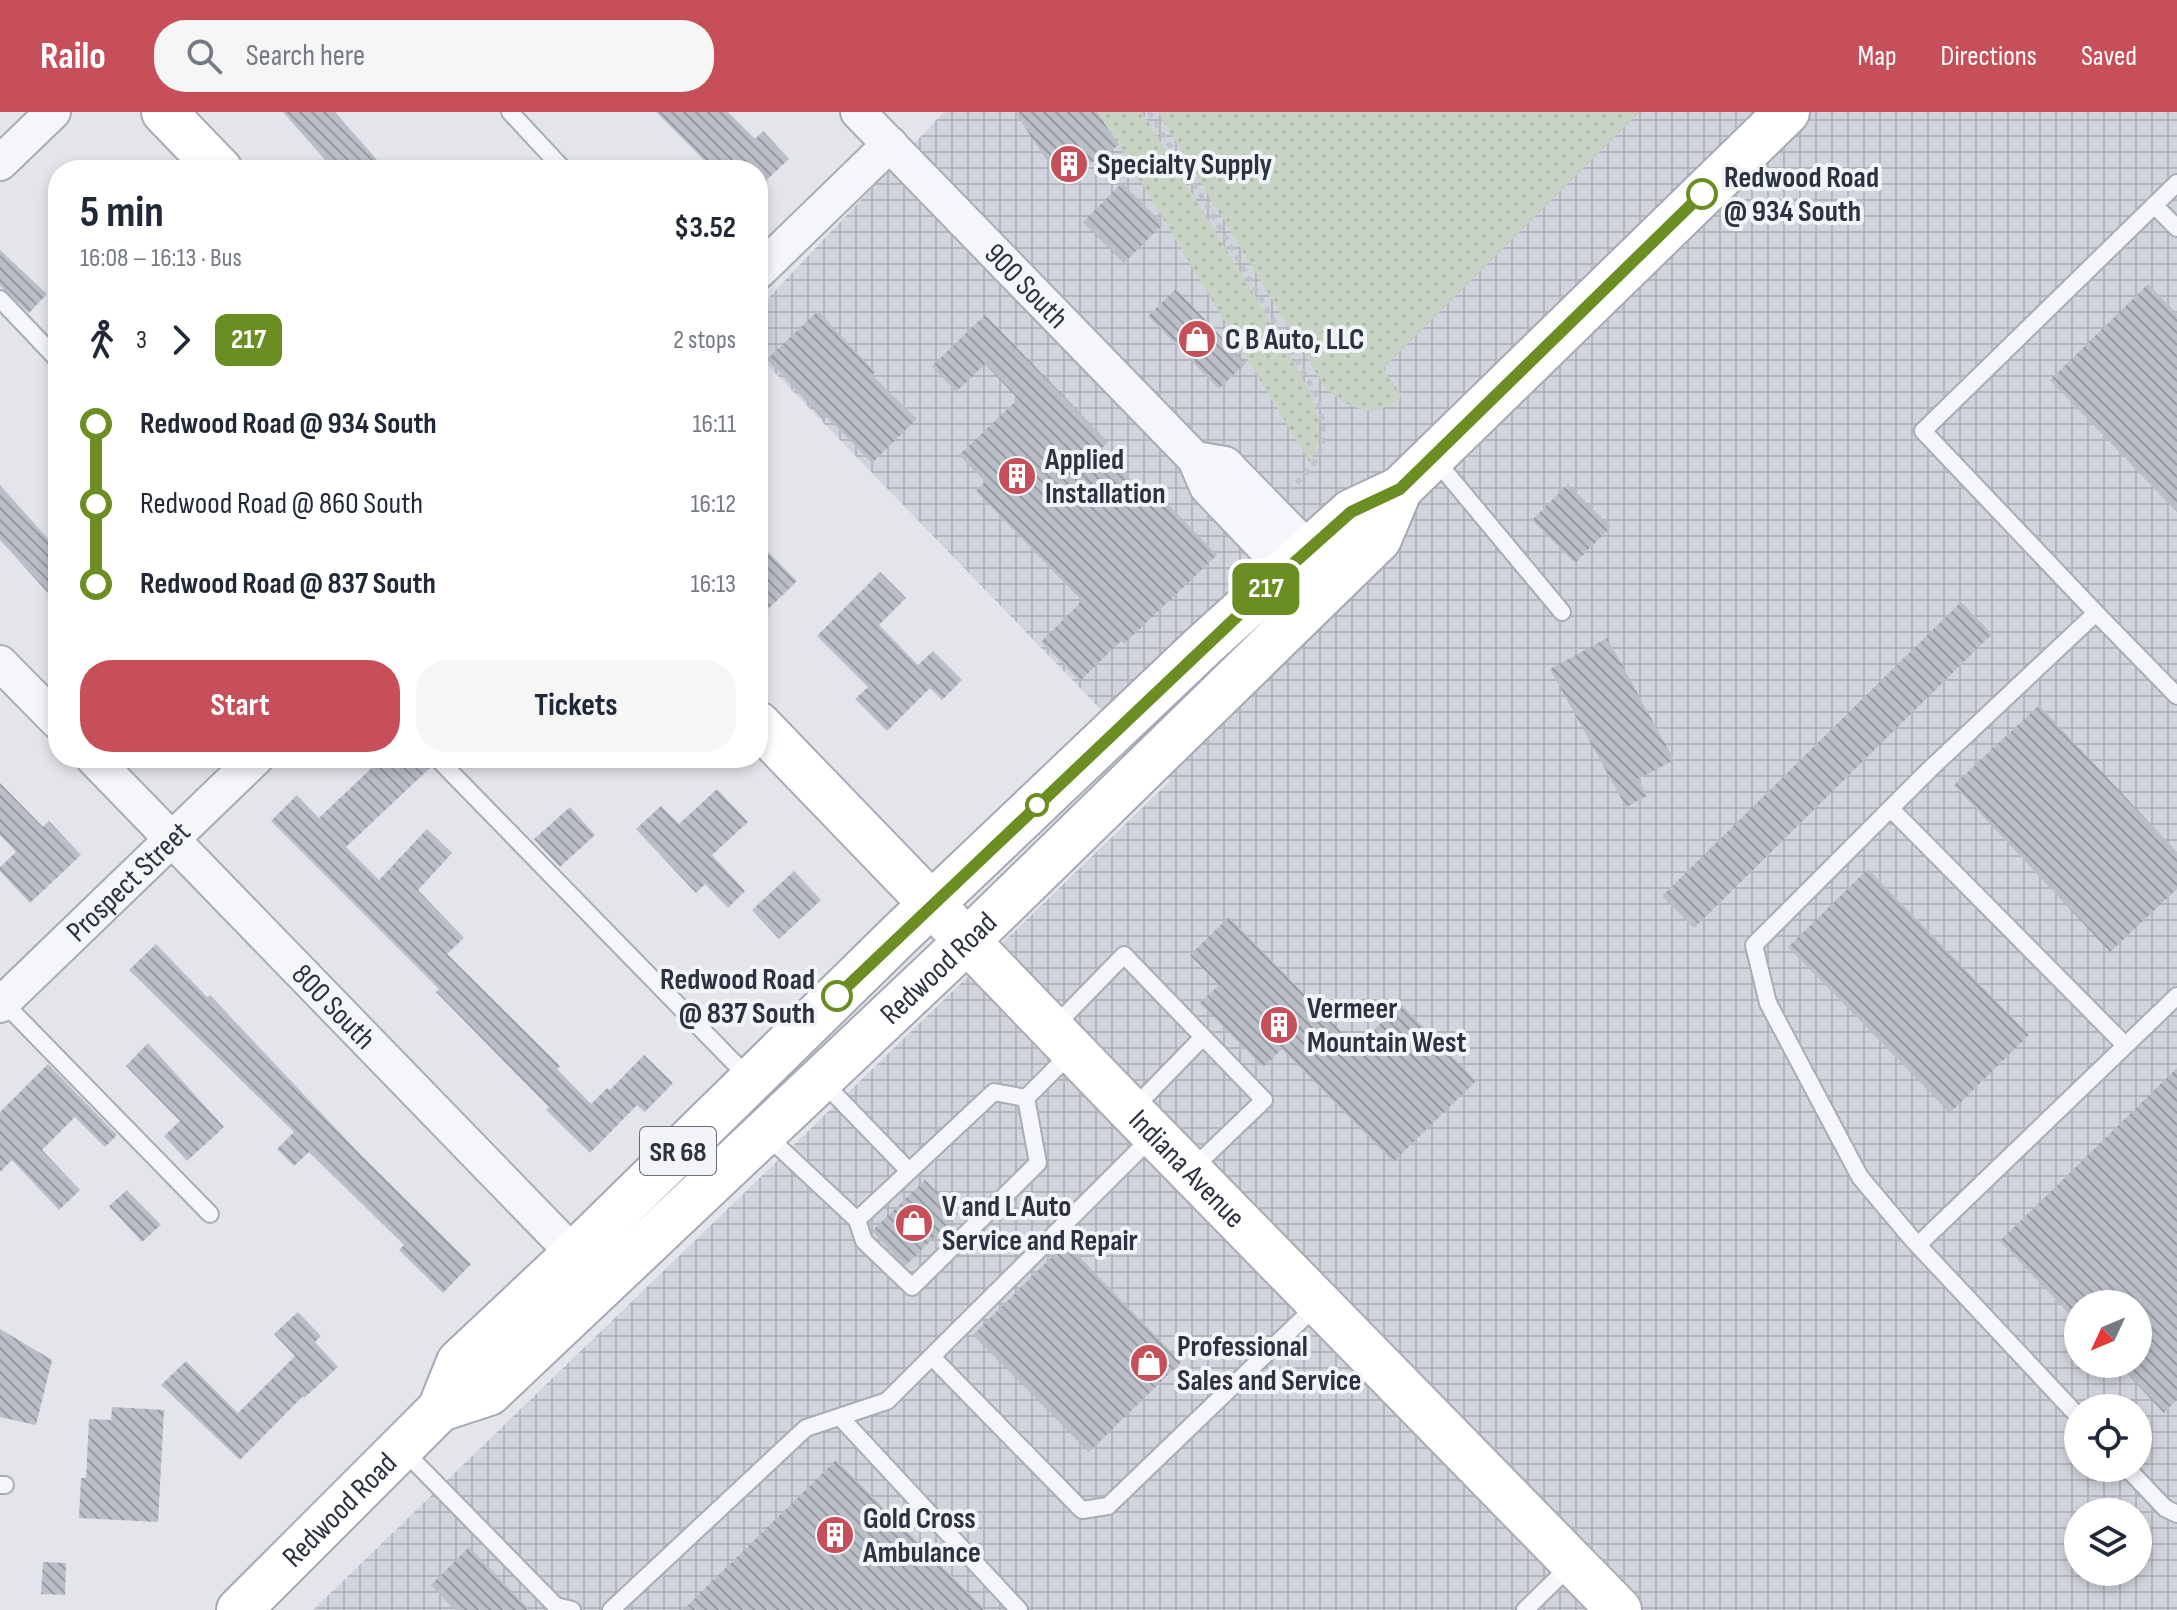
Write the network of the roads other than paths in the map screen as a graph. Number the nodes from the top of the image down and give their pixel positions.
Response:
1 (53, 112) edge
2 (164, 112) edge
3 (510, 112) edge
4 (858, 112) edge
5 (1787, 112) edge
6 (890, 144) junction
7 (210, 160) edge
8 (555, 160) edge
9 (0, 163) edge
10 (2177, 183) edge
11 (2154, 205) junction
12 (2177, 228) edge
13 (768, 262) edge
14 (0, 299) edge
15 (48, 349) edge
16 (1432, 457) junction
17 (1400, 489) junction
18 (1297, 560) junction
19 (1562, 612) dead end
20 (2096, 613) junction
21 (0, 663) edge
22 (2177, 696) edge
23 (48, 712) edge
24 (768, 734) edge
25 (103, 768) edge
26 (246, 768) edge
27 (447, 768) edge
28 (1891, 809) junction
29 (171, 839) junction
30 (932, 904) junction
31 (967, 941) junction
32 (2177, 996) edge
33 (2, 1003) edge
34 (1203, 1037) junction
35 (1063, 1040) junction
36 (2125, 1045) junction
37 (820, 1079) junction
38 (751, 1080) junction
39 (1026, 1098) junction
40 (1143, 1123) junction
41 (764, 1133) junction
42 (909, 1171) junction
43 (1190, 1171) junction
44 (210, 1214) dead end
45 (857, 1220) junction
46 (1918, 1245) junction
47 (574, 1254) junction
48 (1319, 1303) junction
49 (933, 1358) junction
50 (2064, 1401) edge
51 (440, 1409) junction
52 (840, 1417) junction
53 (401, 1447) junction
54 (2140, 1482) edge
55 (2177, 1514) edge
56 (1573, 1563) junction
57 (239, 1610) edge
58 (572, 1610) edge
59 (611, 1610) edge
60 (1019, 1610) edge
61 (1525, 1610) edge
62 (1619, 1610) edge

1 - 9 street
2 - 7 main road
3 - 8 lane
4 - 6 street, 900 South
5 - 16 main road, Redwood Road / SR 68
6 - 13 street
6 - 18 street, 900 South
10 - 11 lane
11 - 12 lane
11 - 20 lane
14 - 15 lane
16 - 17 main road, Redwood Road / SR 68
16 - 19 lane
17 - 18 main road, Redwood Road / SR 68
17 - 31 main road, Redwood Road / SR 68
18 - 30 main road, Redwood Road / SR 68
20 - 22 lane
20 - 28 lane
21 - 23 street
24 - 30 main road, Indiana Avenue
25 - 29 street, 800 South
26 - 29 street, Prospect Street
27 - 38 lane
28 - 36 lane
28 - 46 lane
29 - 33 street, Prospect Street
29 - 47 street, 800 South
30 - 31 main road, Indiana Avenue
30 - 38 main road, Redwood Road / SR 68
31 - 35 main road, Indiana Avenue
31 - 37 main road, Redwood Road / SR 68
32 - 36 lane
33 - 44 lane
34 - 35 lane
34 - 40 lane
34 - 43 lane
35 - 39 lane
35 - 40 main road, Indiana Avenue
36 - 46 lane
37 - 41 main road, Redwood Road / SR 68
37 - 42 lane
38 - 47 main road, Redwood Road / SR 68
39 - 42 lane
39 - 45 lane
40 - 43 main road, Indiana Avenue
40 - 49 lane
41 - 45 lane
41 - 51 main road, Redwood Road / SR 68
42 - 45 lane
43 - 48 main road, Indiana Avenue
46 - 50 lane
47 - 51 main road, Redwood Road / SR 68
48 - 49 lane
48 - 56 main road, Indiana Avenue
49 - 52 lane
51 - 53 main road, Redwood Road / SR 68
52 - 59 lane
52 - 60 lane
53 - 57 main road, Redwood Road / SR 68
53 - 58 lane
54 - 55 lane
56 - 61 lane
56 - 62 main road, Indiana Avenue

